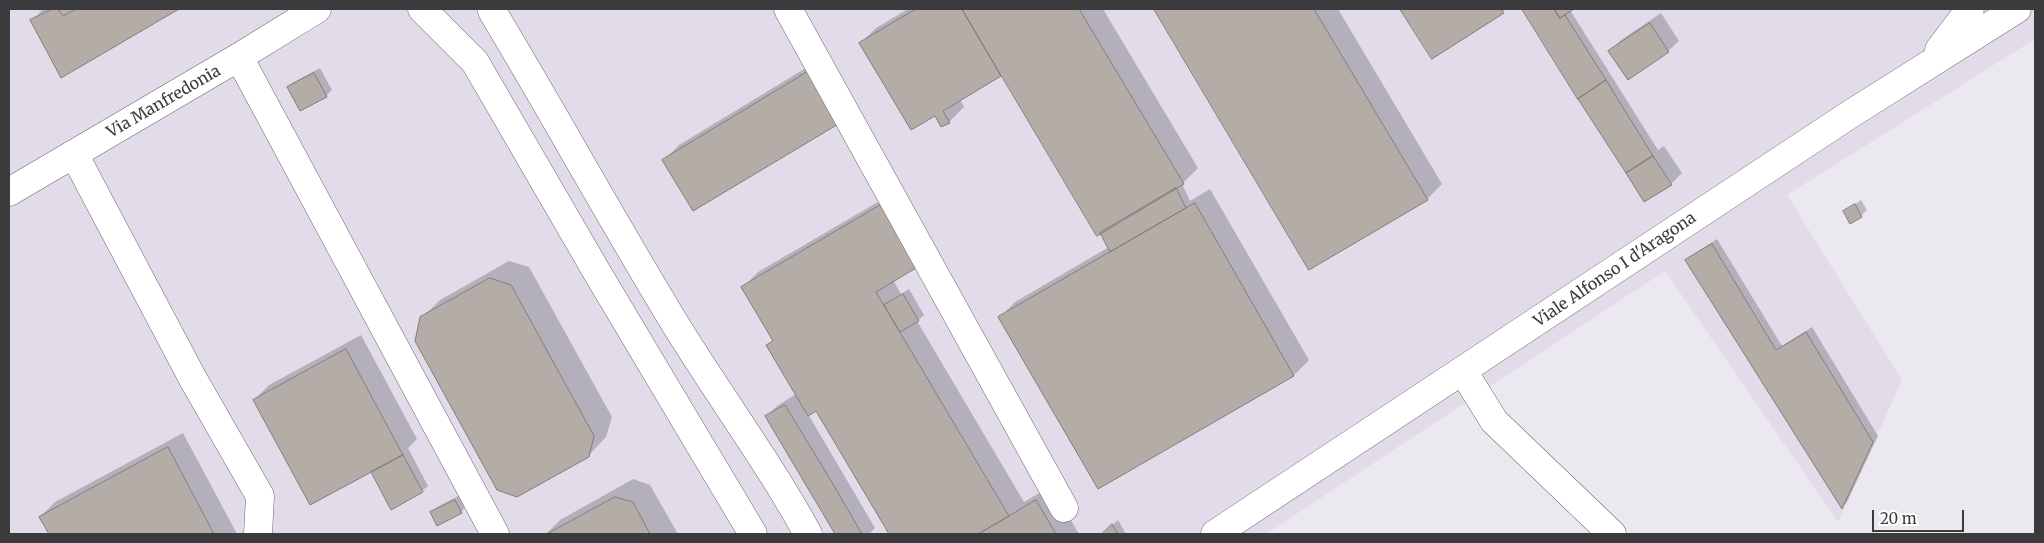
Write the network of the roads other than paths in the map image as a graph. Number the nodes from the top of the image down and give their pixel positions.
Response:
1 (317, 9) edge
2 (422, 9) edge
3 (492, 9) edge
4 (788, 9) edge
5 (1970, 9) edge
6 (2017, 9) edge
7 (239, 57) junction
8 (1929, 64) junction
9 (74, 154) junction
10 (9, 192) edge
11 (1463, 370) junction
12 (1064, 508) dead end
13 (258, 534) edge
14 (495, 534) edge
15 (753, 534) edge
16 (808, 534) edge
17 (1215, 534) edge
18 (1612, 534) edge

1 - 7 main road, Via Manfredonia
2 - 15 main road
3 - 16 main road
4 - 12 main road
5 - 8 main road
6 - 8 main road, Viale Alfonso I d'Aragona
7 - 9 main road, Via Manfredonia
7 - 14 main road
8 - 11 main road, Viale Alfonso I d'Aragona
9 - 10 main road, Via Manfredonia
9 - 13 main road
11 - 17 main road, Viale Alfonso I d'Aragona
11 - 18 main road

